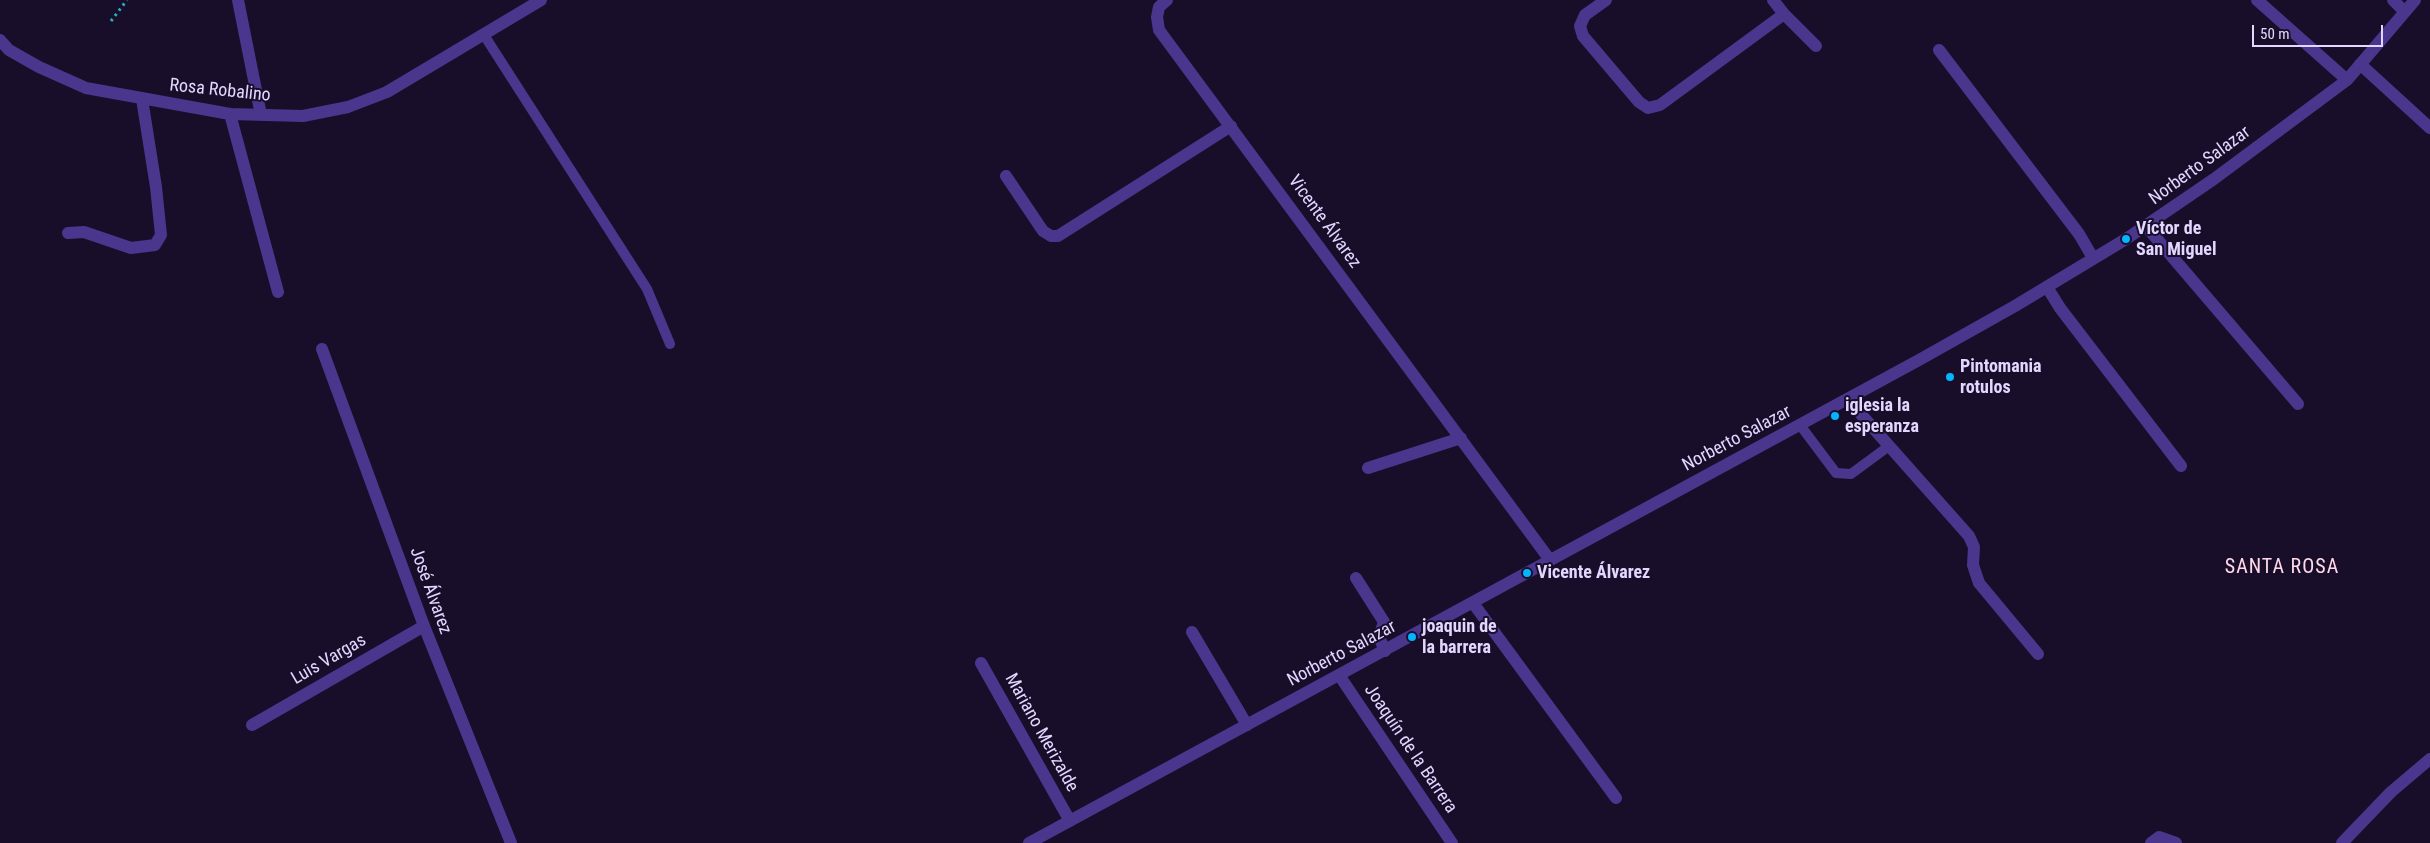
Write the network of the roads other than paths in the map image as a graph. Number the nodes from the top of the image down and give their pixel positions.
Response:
1 (238, 0) edge
2 (541, 0) edge
3 (1167, 0) edge
4 (1606, 0) edge
5 (1773, 0) edge
6 (2257, 0) edge
7 (2393, 0) edge
8 (2416, 0) edge
9 (2405, 12) junction
10 (1784, 14) junction
11 (484, 35) junction
12 (0, 40) edge
13 (1816, 46) dead end
14 (1939, 50) dead end
15 (2360, 64) junction
16 (2347, 80) junction
17 (142, 99) junction
18 (230, 114) junction
19 (261, 116) junction
20 (1231, 126) junction
21 (2430, 128) edge
22 (1006, 176) dead end
23 (2145, 226) junction
24 (68, 233) dead end
25 (2093, 258) junction
26 (2047, 287) junction
27 (278, 292) dead end
28 (670, 344) dead end
29 (322, 349) dead end
30 (1850, 398) junction
31 (2298, 404) dead end
32 (1800, 425) junction
33 (1460, 438) junction
34 (1889, 446) junction
35 (2181, 466) dead end
36 (1368, 468) dead end
37 (1550, 560) junction
38 (1356, 578) dead end
39 (1473, 603) junction
40 (424, 626) junction
41 (1192, 632) dead end
42 (1385, 651) junction
43 (2038, 654) dead end
44 (981, 663) dead end
45 (1339, 675) junction
46 (252, 725) dead end
47 (1247, 725) junction
48 (2430, 759) edge
49 (1616, 798) dead end
50 (1070, 821) junction
51 (510, 843) edge
52 (1029, 843) edge
53 (1452, 843) edge
54 (2151, 843) edge
55 (2176, 843) edge
56 (2342, 843) edge

1 - 19 street
2 - 11 street, Rosa Robalino
3 - 20 street, Vicente Álvarez
4 - 10 street
5 - 10 street
6 - 16 street
7 - 9 street
8 - 9 street, Norberto Salazar
9 - 15 street, Norberto Salazar
10 - 13 street
11 - 19 street, Rosa Robalino
11 - 28 lane
12 - 17 street, Rosa Robalino
14 - 25 street
15 - 16 street, Norberto Salazar
15 - 21 street
16 - 23 street, Norberto Salazar
17 - 18 street, Rosa Robalino
17 - 24 street
18 - 19 street, Rosa Robalino
18 - 27 street
20 - 22 street
20 - 33 street, Vicente Álvarez
23 - 25 street, Norberto Salazar
23 - 31 street
25 - 26 street, Norberto Salazar
26 - 30 street, Norberto Salazar
26 - 35 street
29 - 40 street, José Álvarez
30 - 32 street, Norberto Salazar
30 - 34 street
32 - 34 lane
32 - 37 street, Norberto Salazar
33 - 36 street
33 - 37 street, Vicente Álvarez
34 - 43 street
37 - 39 street, Norberto Salazar
38 - 42 street
39 - 42 street, Norberto Salazar
39 - 49 street
40 - 46 street, Luis Vargas
40 - 51 street, José Álvarez
41 - 47 street
42 - 45 street, Norberto Salazar
44 - 50 street, Mariano Merizalde
45 - 47 street, Norberto Salazar
45 - 53 street, Joaquín de la Barrera
47 - 50 street, Norberto Salazar
48 - 56 street
50 - 52 street, Norberto Salazar
54 - 55 street

